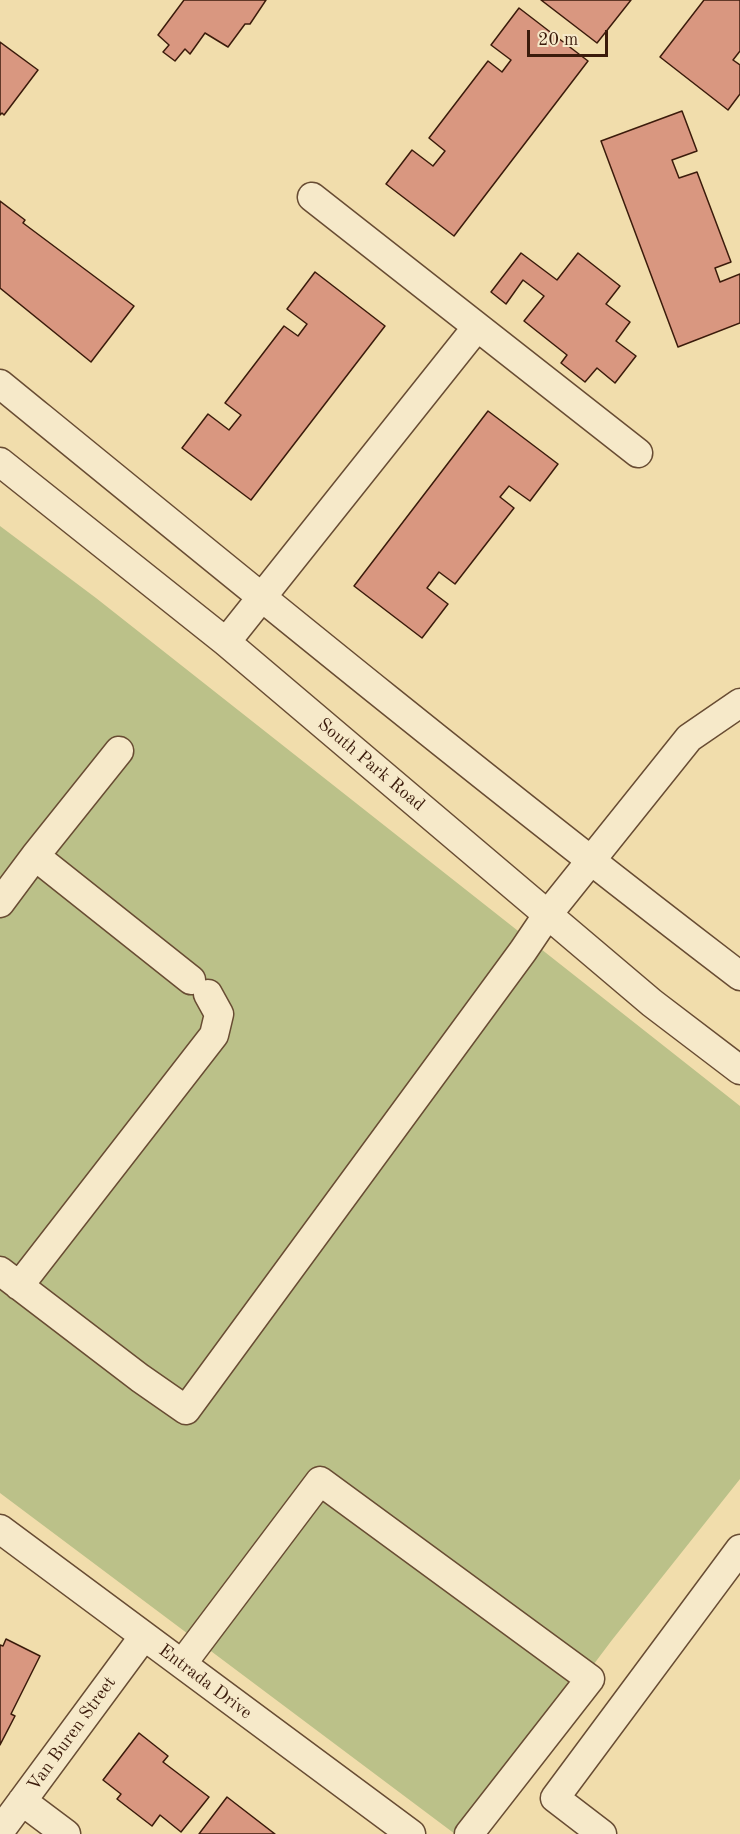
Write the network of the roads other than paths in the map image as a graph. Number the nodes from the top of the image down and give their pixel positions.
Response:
1 (312, 197) dead end
2 (477, 327) junction
3 (0, 384) edge
4 (638, 453) dead end
5 (0, 462) edge
6 (261, 597) junction
7 (226, 642) junction
8 (740, 703) edge
9 (119, 751) dead end
10 (34, 856) junction
11 (591, 860) junction
12 (0, 903) edge
13 (548, 914) junction
14 (740, 976) edge
15 (740, 1070) edge
16 (10, 1278) edge
17 (0, 1529) edge
18 (738, 1554) edge
19 (144, 1636) junction
20 (182, 1664) junction
21 (539, 1744) junction
22 (575, 1771) junction
23 (22, 1801) junction
24 (0, 1831) edge
25 (66, 1834) edge
26 (411, 1834) edge
27 (469, 1834) edge
28 (602, 1834) edge

1 - 2 street
2 - 4 street
2 - 6 street
3 - 6 street
5 - 7 street, South Park Road
6 - 7 street
6 - 11 street
7 - 13 street, South Park Road
8 - 11 street
9 - 10 street
10 - 12 street
10 - 16 street
11 - 13 street
11 - 14 street
13 - 15 street, South Park Road
13 - 16 street
17 - 19 street, Entrada Drive
18 - 22 street
19 - 20 street, Entrada Drive
19 - 23 street, Van Buren Street
20 - 21 street
20 - 26 street, Entrada Drive
21 - 22 street
21 - 27 street
22 - 28 street
23 - 24 street, Van Buren Street
23 - 25 street

